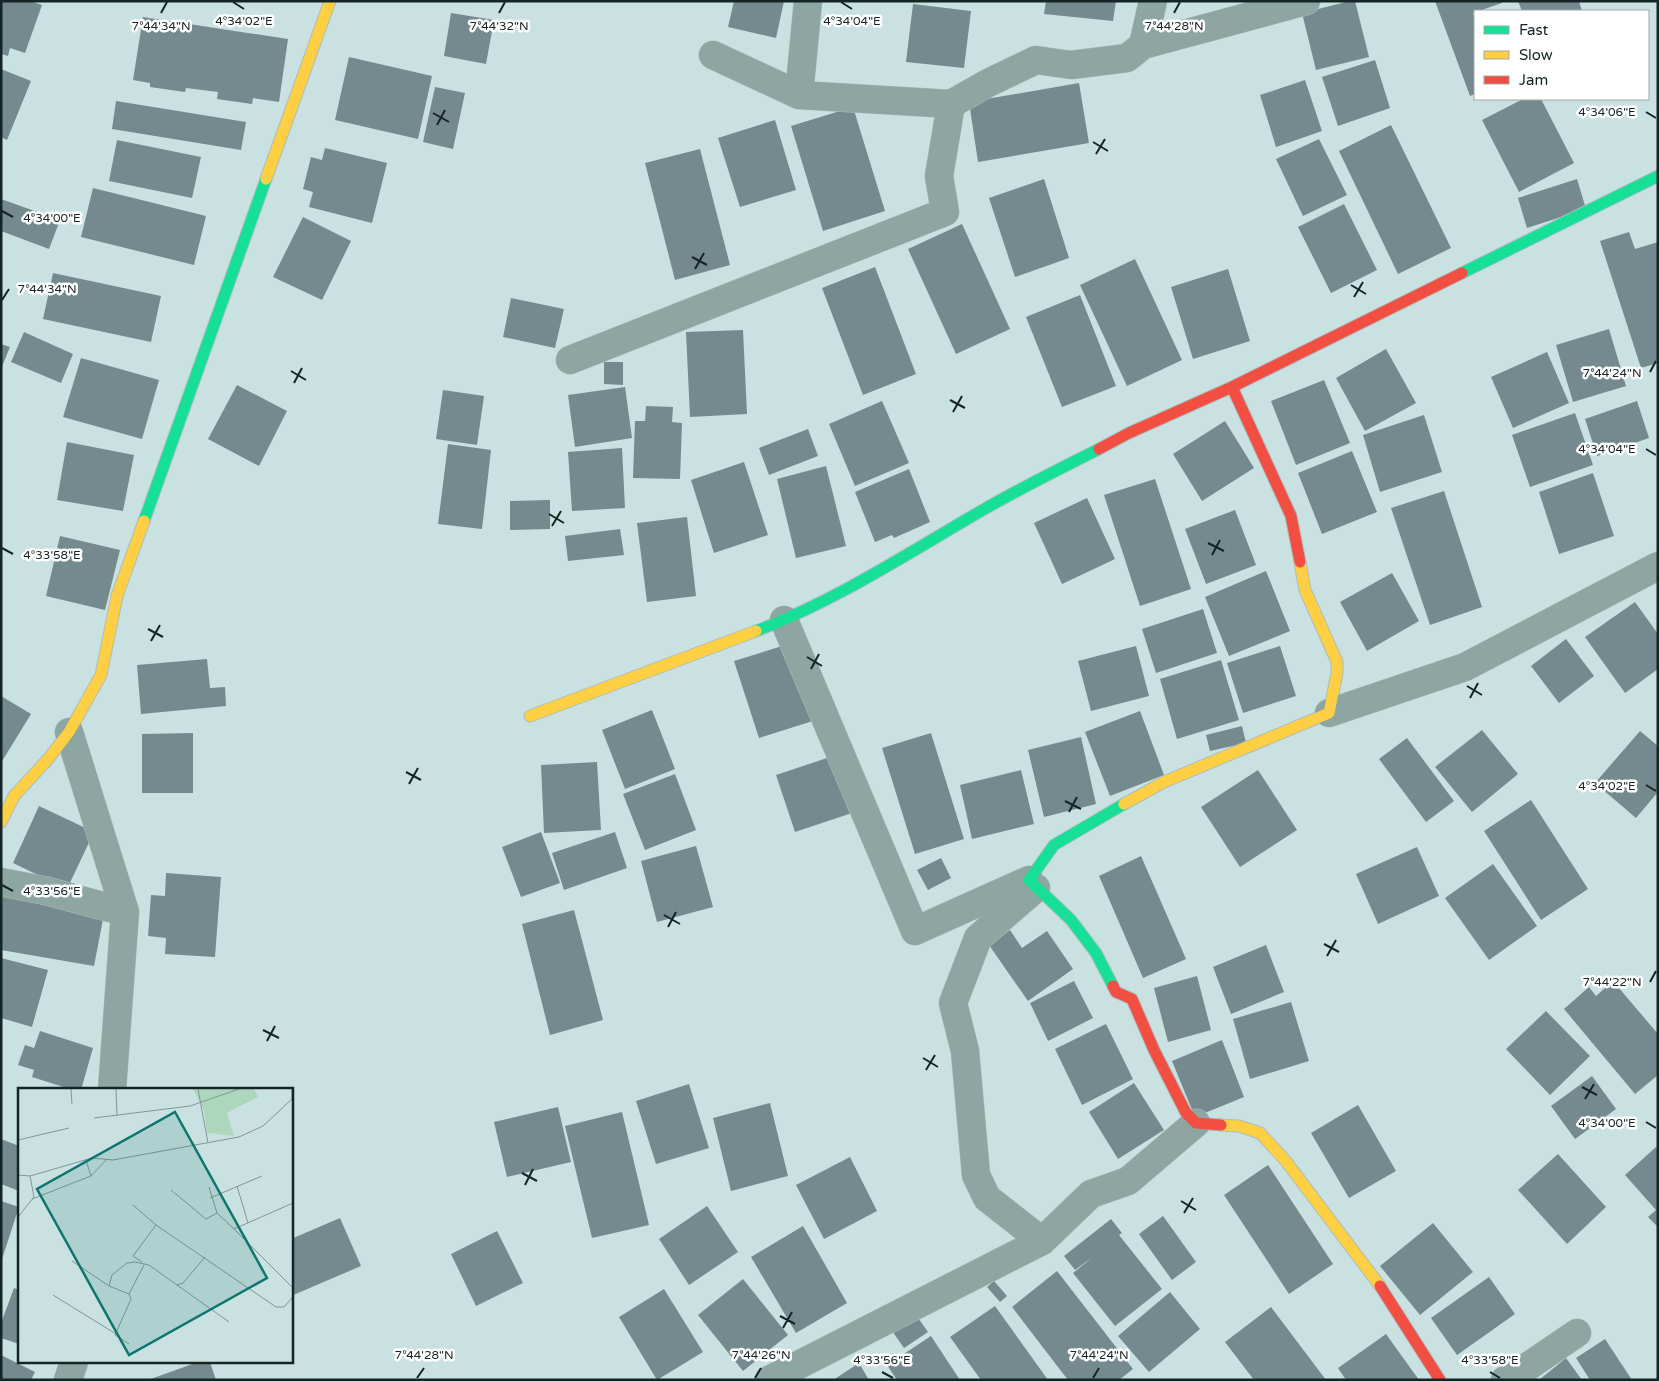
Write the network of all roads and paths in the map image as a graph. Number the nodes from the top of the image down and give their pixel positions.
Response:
1 (330, 1) edge
2 (808, 1) edge
3 (1153, 1) edge
4 (1306, 1) edge
5 (1143, 45) junction
6 (713, 55) dead end
7 (798, 95) junction
8 (950, 104) junction
9 (1658, 176) edge
10 (570, 360) dead end
11 (1232, 387) junction
12 (1658, 566) edge
13 (784, 620) junction
14 (1329, 713) junction
15 (530, 716) dead end
16 (69, 732) junction
17 (1, 822) edge
18 (1, 882) edge
19 (1033, 884) junction
20 (125, 912) junction
21 (112, 1088) edge
22 (1196, 1123) junction
23 (1042, 1241) junction
24 (1577, 1333) dead end
25 (73, 1364) edge
26 (68, 1380) edge
27 (768, 1380) edge
28 (1440, 1380) edge
29 (1505, 1380) edge

1 - 16 street
2 - 7 street
3 - 5 street
4 - 5 street
5 - 8 street
6 - 7 street
7 - 8 street
8 - 10 street
9 - 11 street
11 - 13 street
11 - 14 street
12 - 14 street
13 - 15 street
13 - 19 street
14 - 19 street
16 - 17 street
16 - 20 street
18 - 20 street
19 - 22 street
19 - 23 street
20 - 21 street
22 - 23 street
22 - 28 street
23 - 27 street
24 - 29 street
25 - 26 street

